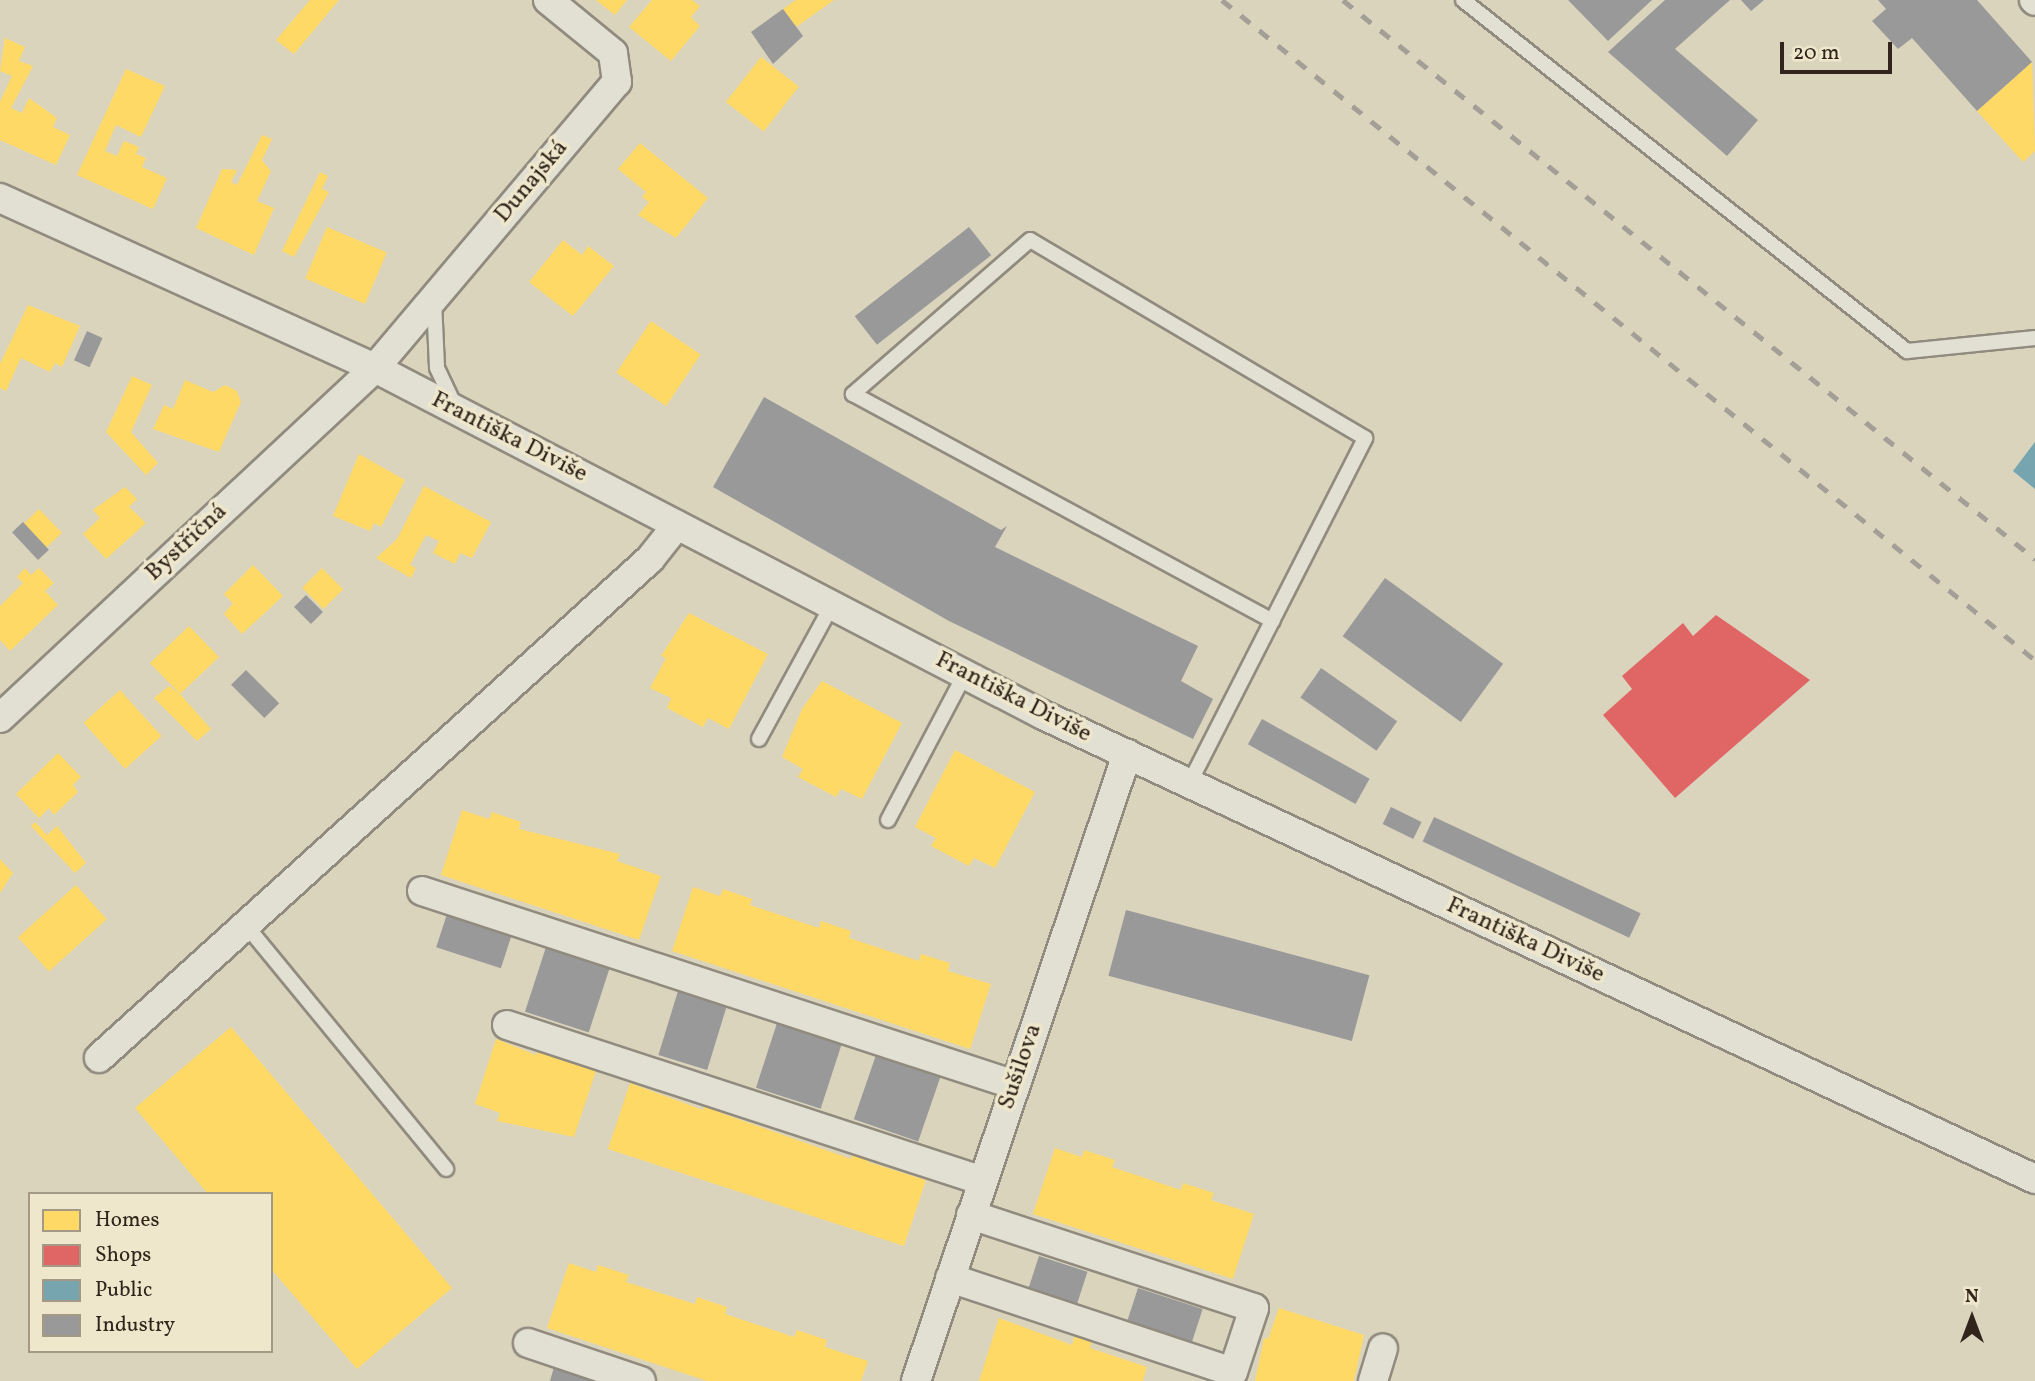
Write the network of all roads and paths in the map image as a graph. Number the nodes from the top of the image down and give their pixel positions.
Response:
1 (548, 0) edge
2 (1463, 0) edge
3 (0, 198) edge
4 (433, 299) junction
5 (2035, 338) edge
6 (375, 368) junction
7 (457, 411) junction
8 (677, 525) junction
9 (832, 605) junction
10 (1272, 621) junction
11 (965, 674) junction
12 (0, 718) edge
13 (759, 740) dead end
14 (1127, 754) junction
15 (1189, 784) junction
16 (888, 820) dead end
17 (422, 891) dead end
18 (245, 923) junction
19 (507, 1025) dead end
20 (99, 1058) dead end
21 (1015, 1084) junction
22 (446, 1169) dead end
23 (2035, 1179) edge
24 (983, 1181) junction
25 (971, 1215) junction
26 (950, 1278) junction
27 (528, 1343) dead end
28 (1383, 1349) dead end
29 (641, 1381) edge
30 (916, 1381) edge
31 (1373, 1381) edge

1 - 4 street, Dunajská
2 - 5 lane
3 - 6 street, Františka Diviše
4 - 6 street, Dunajská
4 - 7 lane
6 - 7 street, Františka Diviše
6 - 12 street, Bystřičná
7 - 8 street, Františka Diviše
8 - 9 street, Františka Diviše
8 - 18 street
9 - 11 street, Františka Diviše
9 - 13 lane
10 - 10 lane
10 - 15 lane
11 - 14 street, Františka Diviše
11 - 16 lane
14 - 15 street, Františka Diviše
14 - 21 street, Sušilova
15 - 23 street, Františka Diviše
17 - 21 street
18 - 20 street
18 - 22 lane
19 - 24 street
21 - 24 street, Sušilova
24 - 25 street, Sušilova
25 - 26 street, Sušilova
25 - 26 street
26 - 30 street, Sušilova
27 - 29 street
28 - 31 street

